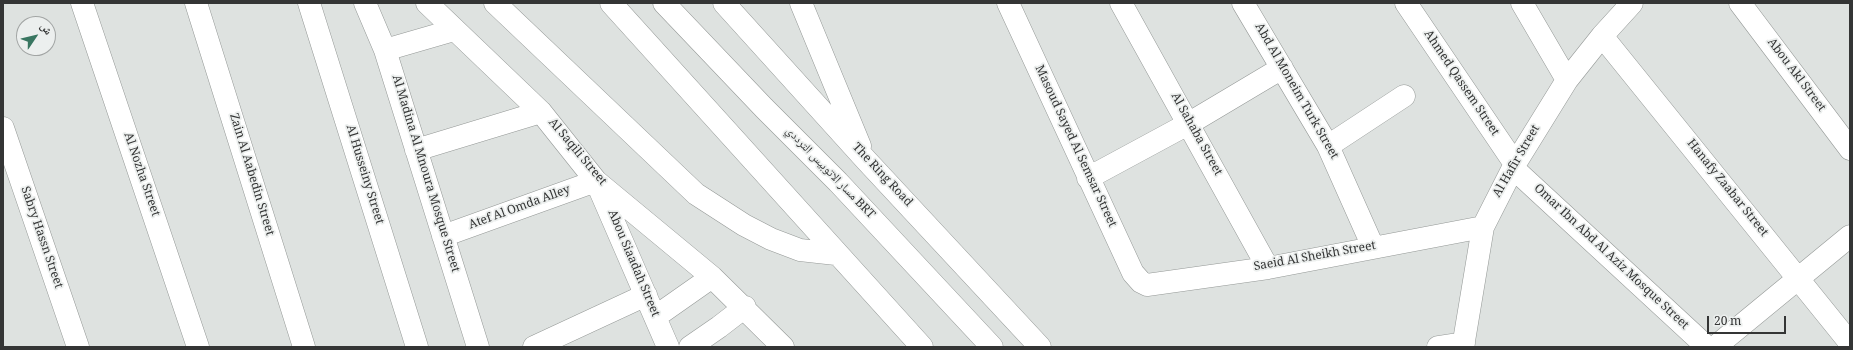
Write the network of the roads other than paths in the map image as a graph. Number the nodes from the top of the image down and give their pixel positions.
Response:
1 (82, 3) edge
2 (196, 3) edge
3 (309, 3) edge
4 (365, 3) edge
5 (427, 3) edge
6 (495, 3) edge
7 (611, 3) edge
8 (664, 3) edge
9 (724, 3) edge
10 (801, 3) edge
11 (1008, 3) edge
12 (1121, 3) edge
13 (1243, 3) edge
14 (1406, 3) edge
15 (1522, 3) edge
16 (1632, 3) edge
17 (1740, 3) edge
18 (454, 30) junction
19 (1602, 36) junction
20 (385, 50) junction
21 (1282, 68) junction
22 (1567, 80) junction
23 (1404, 96) dead end
24 (541, 112) junction
25 (1188, 124) junction
26 (3, 128) edge
27 (1328, 146) junction
28 (1850, 149) edge
29 (416, 150) junction
30 (866, 160) junction
31 (1514, 166) junction
32 (1088, 178) junction
33 (596, 181) junction
34 (1483, 227) junction
35 (443, 236) junction
36 (1850, 236) edge
37 (1373, 248) junction
38 (836, 254) junction
39 (1268, 268) junction
40 (712, 277) junction
41 (1798, 279) junction
42 (1147, 285) joint
43 (646, 295) junction
44 (745, 307) junction
45 (655, 317) junction
46 (1850, 343) edge
47 (1463, 345) edge
48 (78, 347) edge
49 (198, 347) edge
50 (304, 347) edge
51 (417, 347) edge
52 (478, 347) edge
53 (534, 347) edge
54 (668, 347) edge
55 (690, 347) edge
56 (783, 347) edge
57 (922, 347) edge
58 (992, 347) edge
59 (1040, 347) edge
60 (1438, 347) edge
61 (1707, 347) edge
62 (1716, 347) edge

1 - 49 main road, Al Nozha Street
2 - 50 main road, Zain Al Aabedin Street
3 - 51 main road, Al Husseiny Street
4 - 20 main road, Al Madina Al Mnoura Mosque Street
5 - 18 main road, Al Saqili Street
6 - 38 main road
7 - 38 main road
8 - 58 main road, مسار الاتوبيس الترددي BRT
9 - 30 main road, The Ring Road
10 - 30 main road
11 - 32 main road, Masoud Sayed Al Semsar Street
12 - 25 main road, Al Sahaba Street
13 - 21 main road, Abd Al Moneim Turk Street
14 - 31 main road, Ahmed Qassem Street
15 - 22 main road
16 - 19 main road, Al Hafir Street
17 - 28 main road, Abou Akl Street
18 - 20 main road
18 - 24 main road, Al Saqili Street
19 - 22 main road, Al Hafir Street
19 - 41 main road, Hanafy Zaabar Street
20 - 29 main road, Al Madina Al Mnoura Mosque Street
21 - 25 main road
21 - 27 main road, Abd Al Moneim Turk Street
22 - 31 main road, Al Hafir Street
23 - 27 main road
24 - 29 main road
24 - 33 main road, Al Saqili Street
25 - 32 main road
25 - 39 main road, Al Sahaba Street
26 - 48 main road, Sabry Hassn Street
27 - 37 main road, Abd Al Moneim Turk Street
29 - 35 main road, Al Madina Al Mnoura Mosque Street
30 - 59 main road, The Ring Road
31 - 34 main road, Al Hafir Street
31 - 61 main road, Omar Ibn Abd Al Aziz Mosque Street
32 - 42 main road, Masoud Sayed Al Semsar Street
33 - 35 main road, Atef Al Omda Alley
33 - 40 main road, Al Saqili Street
33 - 43 main road, Abou Siaadah Street
34 - 37 main road, Saeid Al Sheikh Street
34 - 47 main road, Al Hafir Street
35 - 52 main road, Al Madina Al Mnoura Mosque Street
36 - 41 main road
37 - 39 main road, Saeid Al Sheikh Street
38 - 57 main road
39 - 42 main road, Saeid Al Sheikh Street
40 - 44 main road, Al Saqili Street
40 - 45 main road
41 - 46 main road, Hanafy Zaabar Street
41 - 62 main road
43 - 45 main road, Abou Siaadah Street
43 - 53 main road
44 - 55 main road
44 - 56 main road, Al Saqili Street
45 - 54 main road, Abou Siaadah Street
47 - 60 main road

